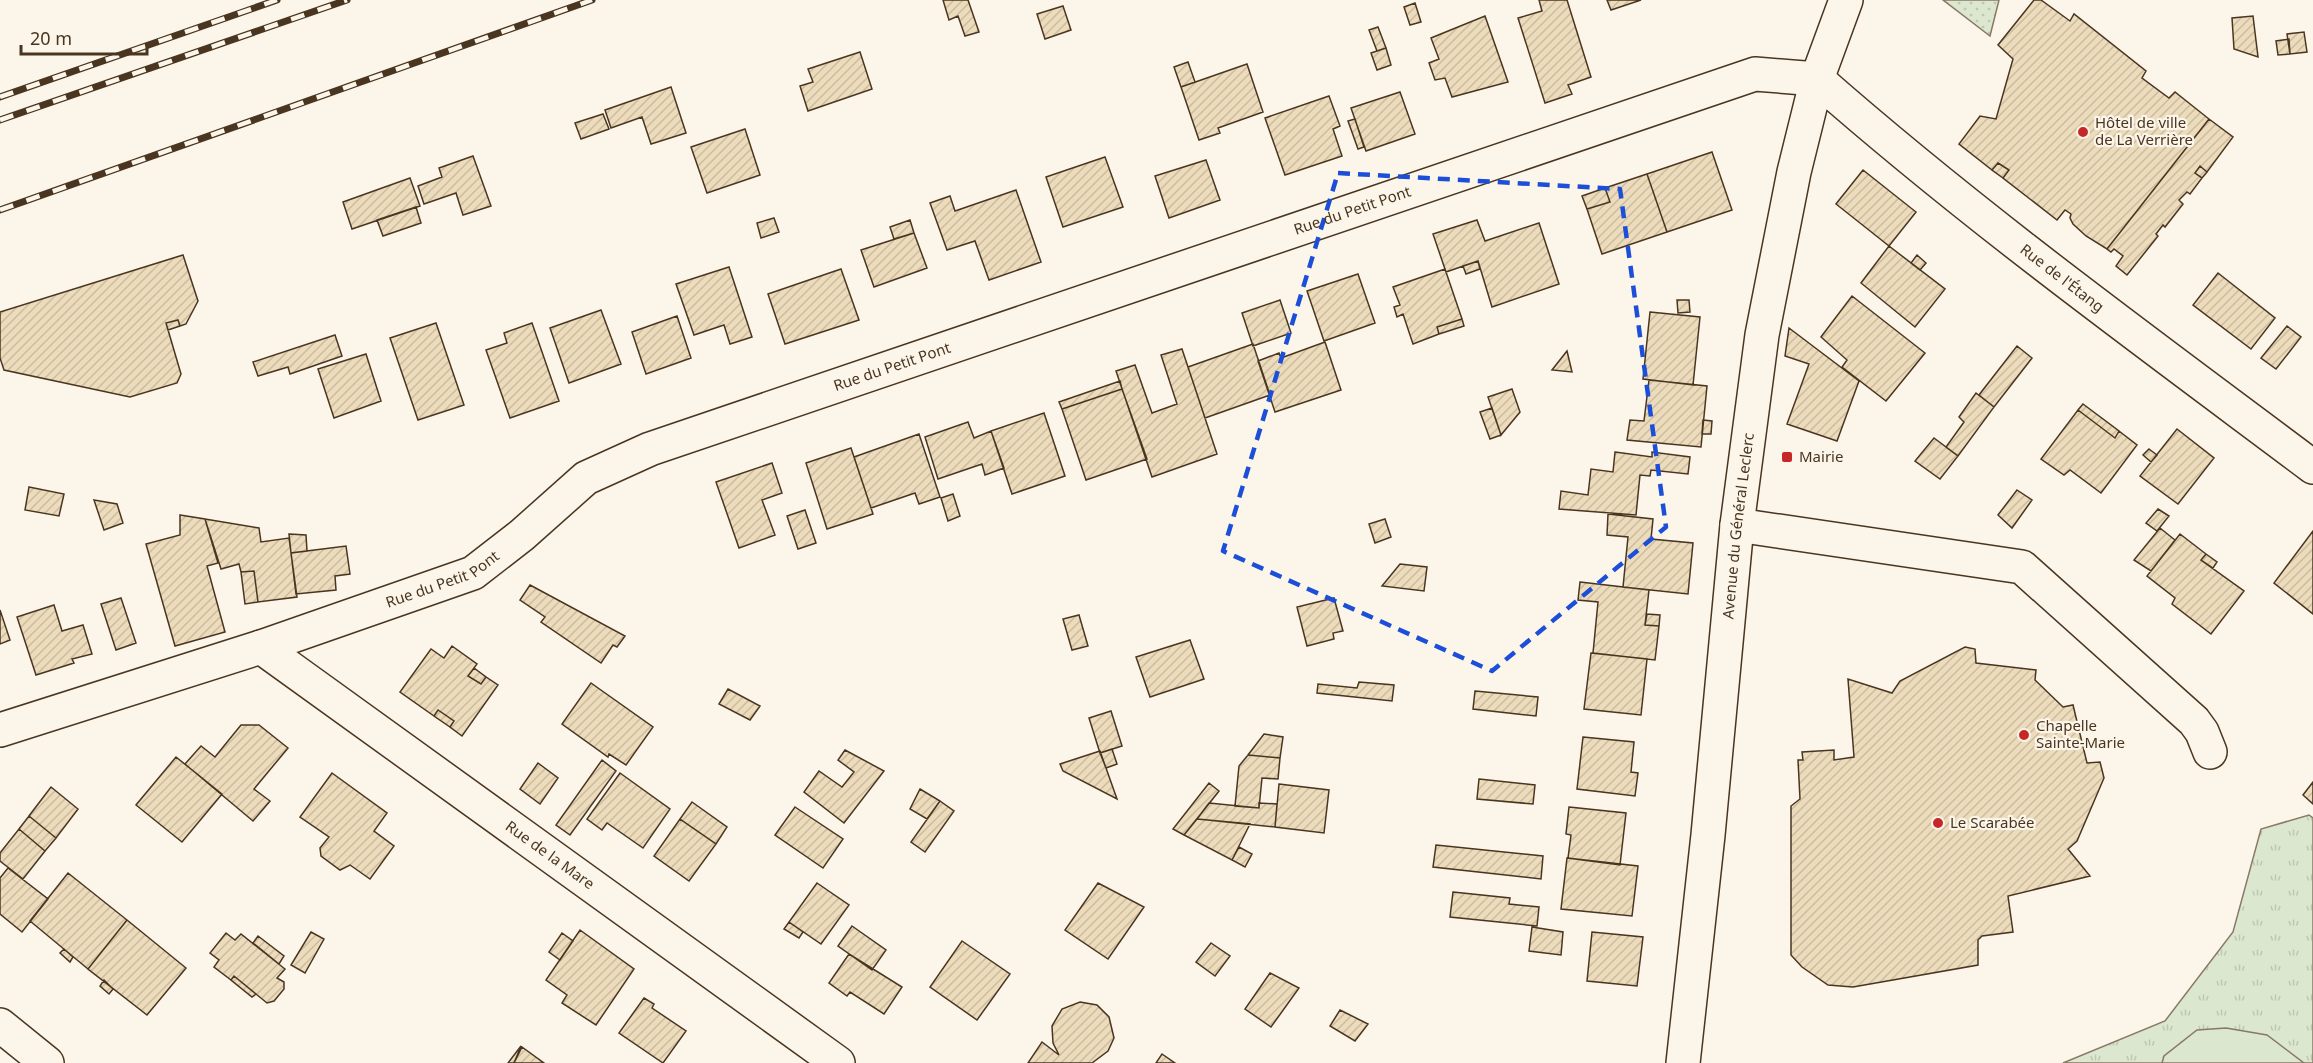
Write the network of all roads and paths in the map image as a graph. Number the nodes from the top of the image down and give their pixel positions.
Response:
1 (1846, 0) edge
2 (1817, 79) junction
3 (2313, 467) edge
4 (1737, 525) junction
5 (261, 647) junction
6 (0, 730) edge
7 (2210, 752) dead end
8 (0, 1025) edge
9 (47, 1063) edge
10 (838, 1063) edge
11 (1683, 1063) edge

1 - 2 street, Avenue du Général Leclerc
2 - 3 street, Rue de l'Étang
2 - 4 street, Avenue du Général Leclerc
2 - 5 street, Rue du Petit Pont
4 - 7 street
4 - 11 street, Avenue du Général Leclerc
5 - 6 street, Rue du Petit Pont
5 - 10 street, Rue de la Mare
8 - 9 street

